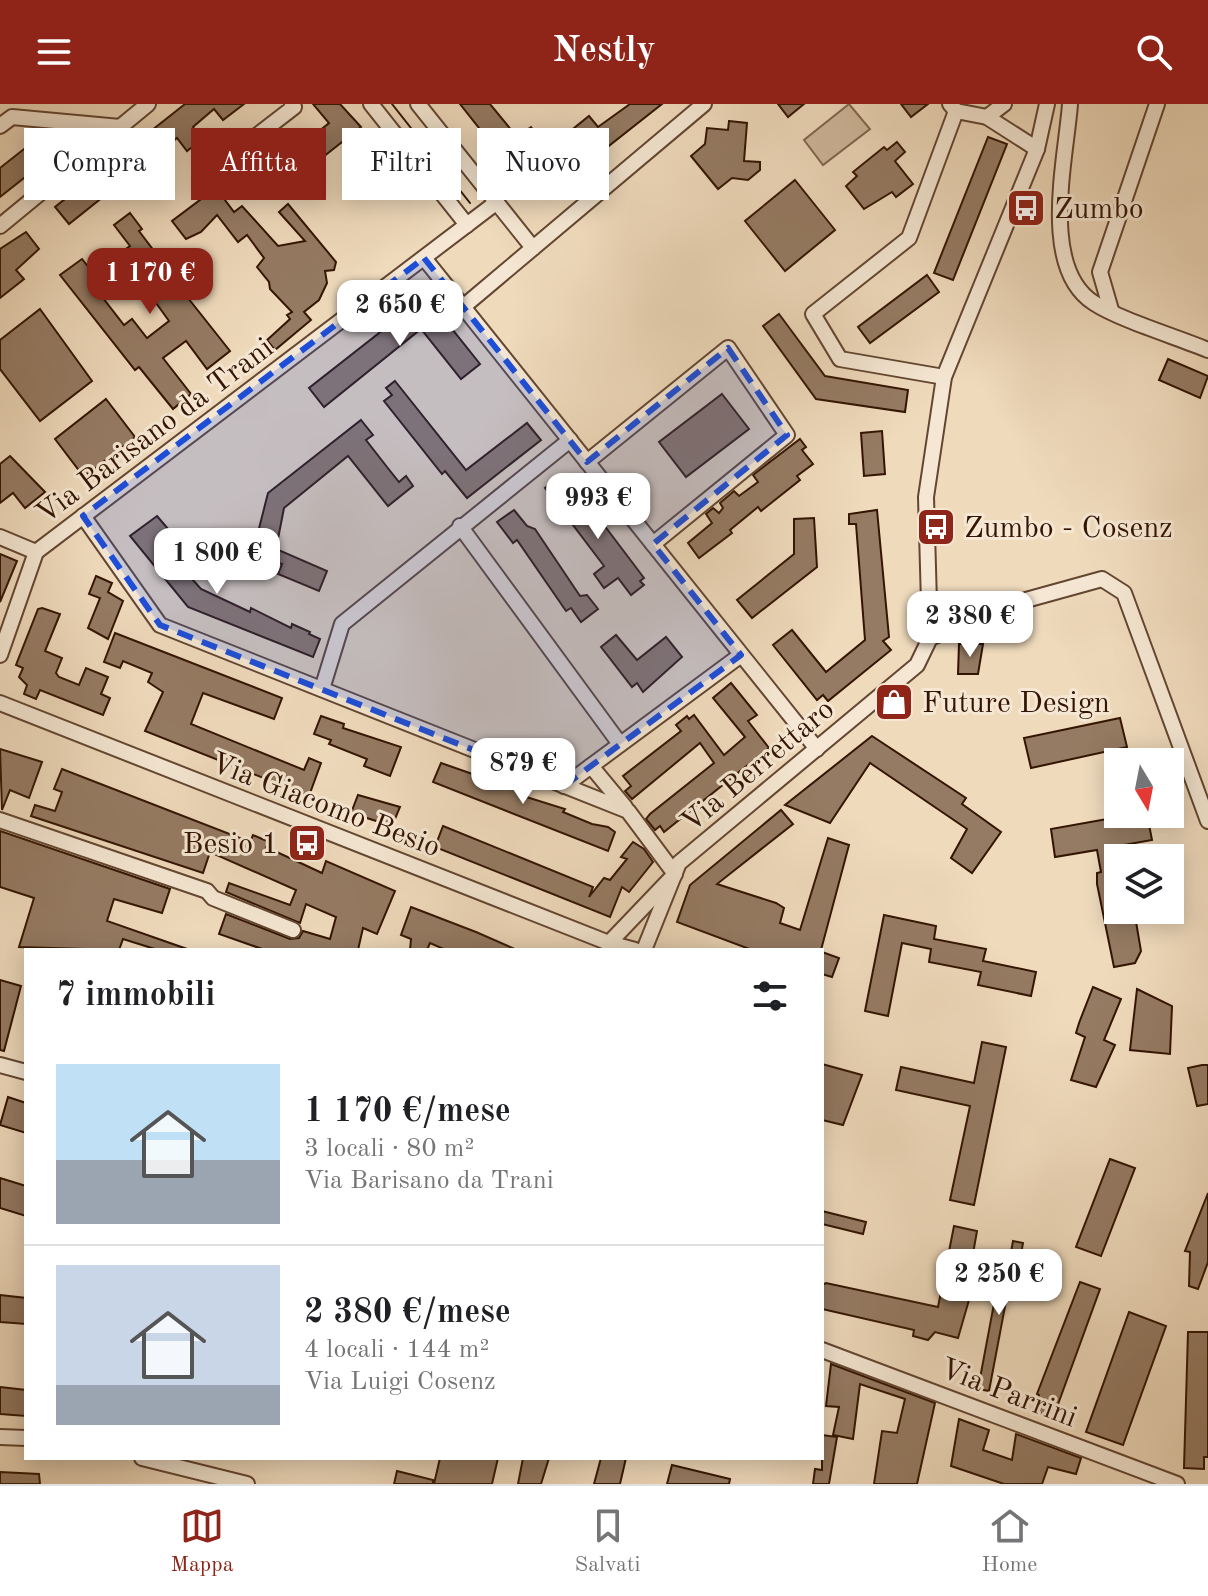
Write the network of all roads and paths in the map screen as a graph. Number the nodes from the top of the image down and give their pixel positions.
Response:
1 (148, 104) edge
2 (292, 104) edge
3 (371, 104) edge
4 (418, 104) edge
5 (704, 104) edge
6 (1004, 104) edge
7 (1047, 104) edge
8 (1070, 104) edge
9 (1157, 104) edge
10 (953, 107) edge
11 (987, 117) junction
12 (0, 126) edge
13 (120, 127) junction
14 (267, 128) edge
15 (1037, 149) junction
16 (497, 202) junction
17 (467, 225) junction
18 (0, 226) edge
19 (533, 248) junction
20 (424, 258) junction
21 (463, 307) junction
22 (1111, 310) junction
23 (1208, 350) edge
24 (944, 377) junction
25 (570, 440) junction
26 (587, 462) junction
27 (83, 516) junction
28 (460, 526) junction
29 (0, 537) edge
30 (653, 544) junction
31 (36, 552) junction
32 (930, 638) junction
33 (0, 655) edge
34 (741, 655) junction
35 (322, 689) junction
36 (0, 703) edge
37 (620, 744) junction
38 (817, 749) junction
39 (591, 766) junction
40 (564, 786) junction
41 (628, 811) junction
42 (0, 820) edge
43 (1208, 821) edge
44 (675, 874) junction
45 (293, 930) dead end
46 (609, 943) junction
47 (628, 948) edge
48 (645, 948) edge
49 (0, 1065) edge
50 (24, 1071) edge
51 (824, 1351) edge
52 (0, 1437) edge
53 (24, 1438) edge
54 (150, 1460) edge
55 (247, 1484) edge
56 (1177, 1484) edge

1 - 13 street
2 - 14 street
3 - 17 street
4 - 16 street
5 - 19 street
6 - 11 street
7 - 15 street
8 - 22 street
9 - 22 street
10 - 11 street
10 - 24 street
11 - 15 street
12 - 13 street
13 - 18 street
15 - 24 street
16 - 17 street, Via Barisano da Trani
16 - 19 street
17 - 20 street, Via Barisano da Trani
19 - 21 street
20 - 21 street
20 - 27 street, Via Barisano da Trani
21 - 25 street
22 - 23 street
24 - 32 street
25 - 26 street
25 - 28 street
26 - 30 street
26 - 30 street
27 - 31 street, Via Barisano da Trani
27 - 35 street
28 - 35 street
28 - 37 street
29 - 31 street
30 - 34 street
31 - 33 street, Via Barisano da Trani
32 - 38 street, Via Berrettaro
32 - 43 street
34 - 37 street
34 - 38 street
35 - 40 street
36 - 46 street, Via Giacomo Besio
37 - 39 street
38 - 44 street, Via Berrettaro
39 - 40 street
39 - 41 street
40 - 41 street
41 - 44 street
42 - 45 street
44 - 46 street
44 - 48 street, Via Berrettaro
46 - 47 street, Via Giacomo Besio
49 - 50 street
51 - 56 street, Via Parrini
52 - 53 street
54 - 55 street

